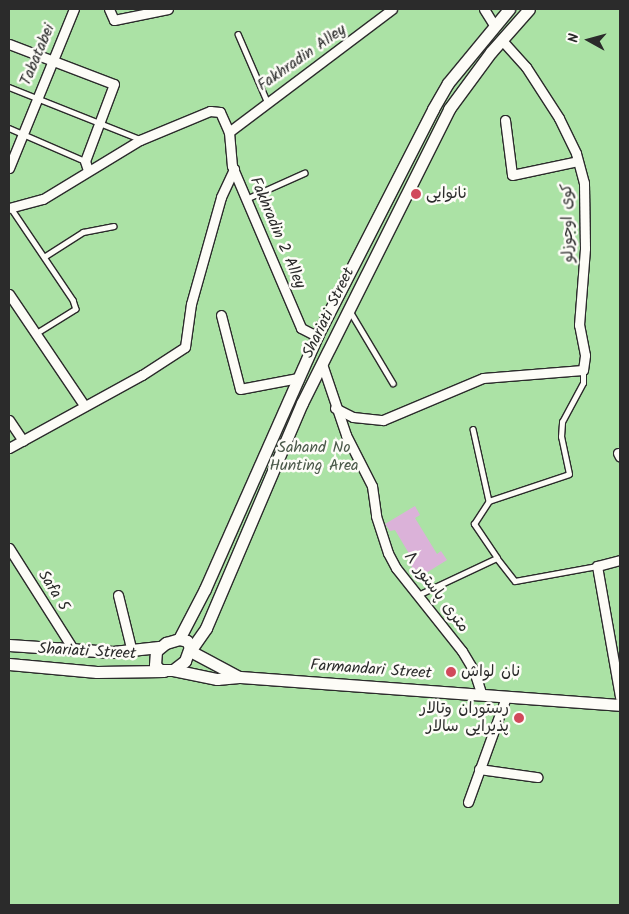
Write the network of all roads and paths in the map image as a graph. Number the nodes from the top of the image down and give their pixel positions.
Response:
1 (74, 9) edge
2 (109, 9) edge
3 (168, 9) edge
4 (392, 9) edge
5 (484, 9) edge
6 (509, 9) edge
7 (529, 9) edge
8 (494, 26) junction
9 (238, 34) dead end
10 (502, 40) junction
11 (9, 44) edge
12 (52, 60) junction
13 (9, 86) edge
14 (36, 97) junction
15 (267, 101) junction
16 (505, 120) dead end
17 (100, 122) junction
18 (9, 128) edge
19 (22, 132) junction
20 (229, 132) junction
21 (140, 140) junction
22 (578, 161) junction
23 (87, 166) junction
24 (9, 168) edge
25 (234, 169) junction
26 (304, 172) dead end
27 (246, 199) junction
28 (10, 208) edge
29 (375, 224) junction
30 (113, 226) dead end
31 (388, 231) junction
32 (44, 257) junction
33 (9, 294) edge
34 (349, 309) junction
35 (221, 315) dead end
36 (36, 334) junction
37 (317, 336) junction
38 (322, 364) junction
39 (583, 370) junction
40 (298, 378) junction
41 (393, 383) dead end
42 (84, 405) junction
43 (335, 408) junction
44 (9, 420) edge
45 (473, 429) dead end
46 (23, 441) junction
47 (9, 448) edge
48 (488, 501) junction
49 (9, 548) edge
50 (497, 558) junction
51 (620, 560) edge
52 (597, 566) junction
53 (205, 589) junction
54 (118, 595) dead end
55 (418, 595) junction
56 (220, 596) junction
57 (179, 639) junction
58 (9, 645) edge
59 (159, 647) junction
60 (73, 649) junction
61 (132, 652) junction
62 (190, 652) junction
63 (9, 664) edge
64 (168, 670) junction
65 (239, 677) junction
66 (482, 695) junction
67 (620, 696) edge
68 (506, 697) junction
69 (620, 705) edge
70 (479, 769) junction
71 (538, 777) dead end
72 (468, 802) dead end

1 - 12 street, Tabatabei
2 - 3 street
4 - 15 street, Fakhradin Alley
5 - 8 street
6 - 8 main road, Shariati Street
7 - 10 main road, Shariati Street
8 - 29 main road, Shariati Street
9 - 15 lane
10 - 22 street, کوی اوجوزلو
10 - 31 main road, Shariati Street
11 - 12 street
12 - 14 street, Tabatabei
12 - 17 street
13 - 14 lane
14 - 17 lane
14 - 19 street, Tabatabei
15 - 20 street, Fakhradin Alley
16 - 22 street
17 - 21 lane
17 - 23 street
18 - 19 lane
19 - 23 lane
19 - 24 street, Tabatabei
20 - 21 street
20 - 25 street, Fakhradin 2 Alley
21 - 23 street
22 - 39 street, کوی اوجوزلو
23 - 28 street
25 - 27 street, Fakhradin 2 Alley
25 - 42 street
26 - 27 lane
27 - 37 street, Fakhradin 2 Alley
28 - 32 lane
29 - 31 main road
29 - 37 main road, Shariati Street
30 - 32 lane
31 - 34 main road, Shariati Street
32 - 36 lane
33 - 36 street
34 - 38 main road, Shariati Street
34 - 41 lane
35 - 40 street
36 - 42 street
37 - 40 main road, Shariati Street
38 - 43 street, ۸ متری پاستور
38 - 56 main road, Shariati Street
39 - 43 street
39 - 48 lane
40 - 53 main road, Shariati Street
42 - 46 street
43 - 55 street, ۸ متری پاستور
44 - 46 street
45 - 48 lane
46 - 47 street
48 - 50 lane
49 - 60 street, Safa 5
50 - 52 lane
50 - 55 lane
51 - 52 street
52 - 67 street
53 - 56 main road
53 - 57 main road, Shariati Street
54 - 61 street
55 - 66 street, ۸ متری پاستور
56 - 62 main road, Shariati Street
57 - 59 main road
57 - 62 main road
58 - 60 main road, Shariati Street
59 - 61 main road, Shariati Street
59 - 64 main road
60 - 61 main road, Shariati Street
62 - 64 main road
62 - 65 main road, Farmandari Street
63 - 64 main road, Shariati Street
64 - 65 main road, Farmandari Street
65 - 66 main road, Farmandari Street
66 - 68 main road, Farmandari Street
68 - 69 main road, Farmandari Street
68 - 70 street
70 - 71 street
70 - 72 street

